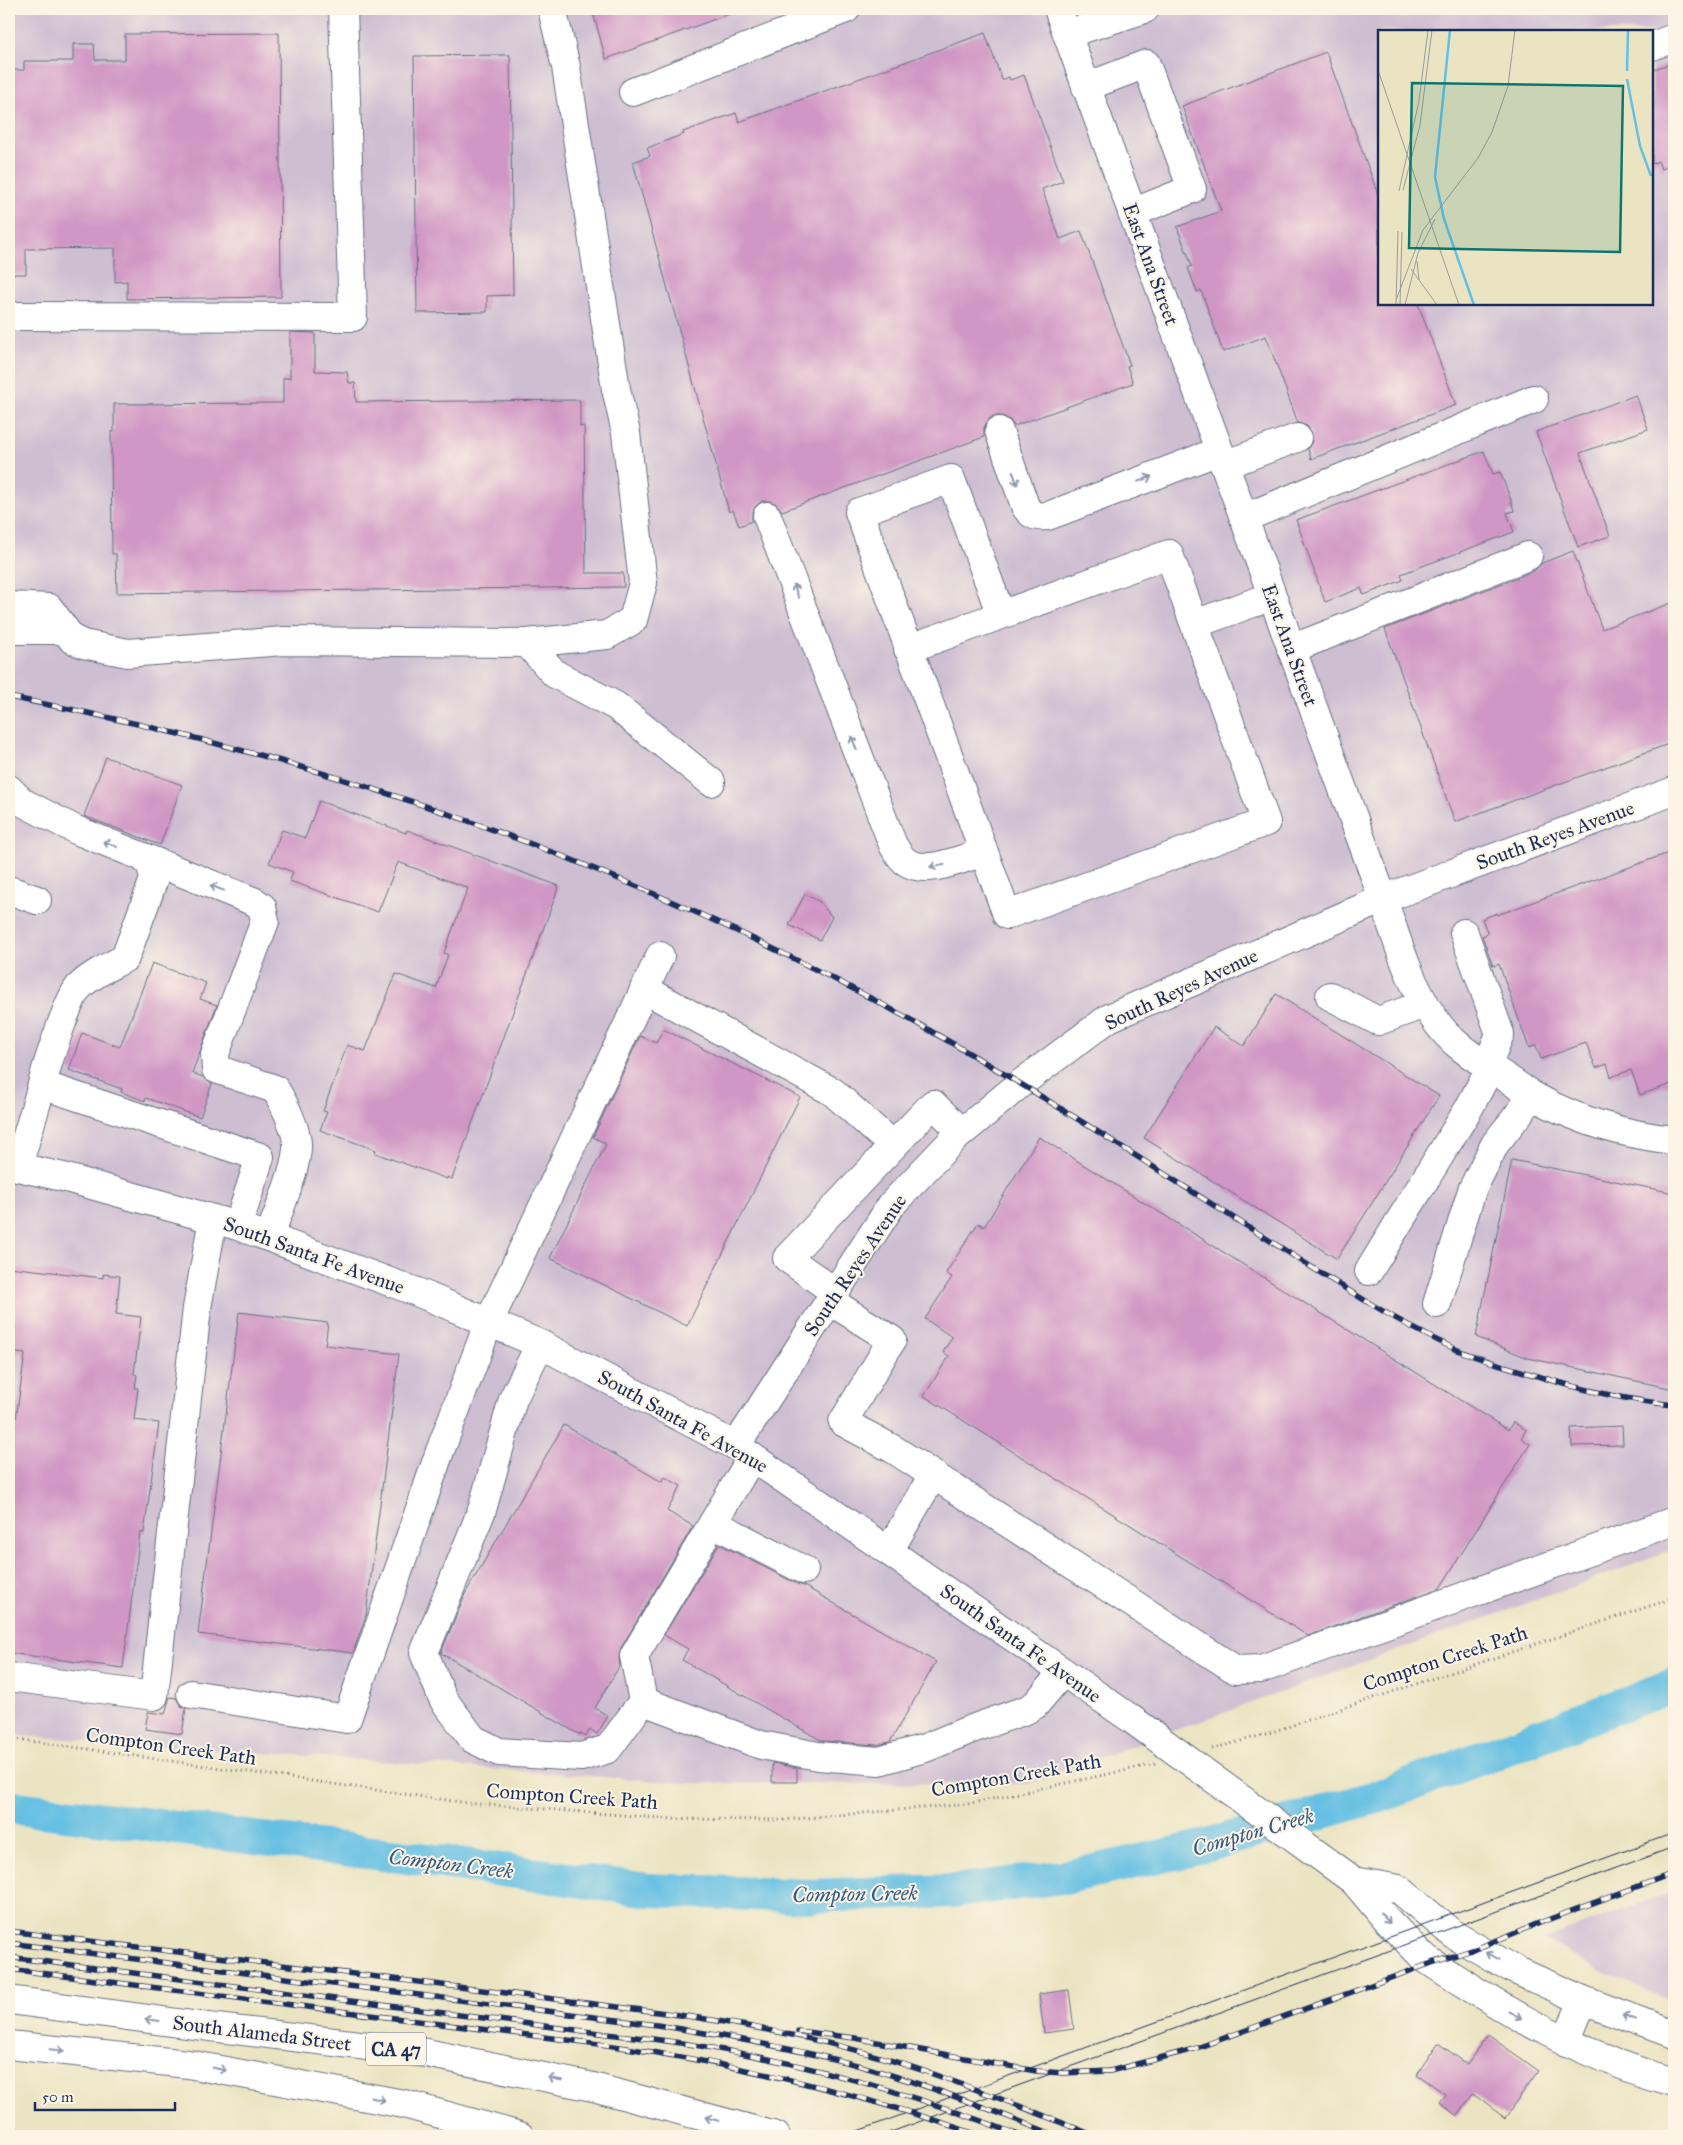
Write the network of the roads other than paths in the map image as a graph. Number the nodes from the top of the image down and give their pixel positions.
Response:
1 (343, 9) edge
2 (552, 9) edge
3 (846, 9) edge
4 (1058, 9) edge
5 (1145, 9) edge
6 (1067, 34) junction
7 (1674, 38) edge
8 (1653, 46) edge
9 (1086, 87) junction
10 (633, 92) dead end
11 (1132, 213) junction
12 (9, 316) edge
13 (1534, 399) dead end
14 (999, 431) dead end
15 (1297, 438) dead end
16 (1222, 458) junction
17 (767, 516) dead end
18 (1244, 518) junction
19 (1528, 556) dead end
20 (1272, 596) junction
21 (9, 606) edge
22 (1000, 615) junction
23 (1195, 624) junction
24 (9, 630) edge
25 (64, 630) junction
26 (527, 643) junction
27 (908, 649) junction
28 (1291, 649) junction
29 (711, 782) dead end
30 (9, 789) edge
31 (1674, 791) edge
32 (983, 852) junction
33 (144, 858) junction
34 (9, 890) edge
35 (1383, 899) junction
36 (37, 900) dead end
37 (1464, 933) dead end
38 (660, 956) dead end
39 (644, 989) junction
40 (1330, 996) dead end
41 (1425, 1004) junction
42 (1488, 1067) junction
43 (42, 1085) junction
44 (1534, 1096) junction
45 (962, 1132) junction
46 (1674, 1140) edge
47 (893, 1146) junction
48 (14, 1165) edge
49 (225, 1222) junction
50 (269, 1237) junction
51 (1369, 1271) dead end
52 (833, 1297) junction
53 (1437, 1304) dead end
54 (489, 1322) junction
55 (540, 1344) junction
56 (744, 1452) junction
57 (933, 1475) junction
58 (1674, 1521) edge
59 (713, 1523) junction
60 (889, 1552) junction
61 (804, 1570) dead end
62 (1063, 1672) junction
63 (9, 1677) edge
64 (191, 1694) dead end
65 (643, 1701) junction
66 (1354, 1881) junction
67 (9, 2000) edge
68 (1583, 2000) junction
69 (1674, 2034) edge
70 (1566, 2042) junction
71 (9, 2045) edge
72 (1674, 2082) edge
73 (520, 2136) edge
74 (776, 2136) edge

1 - 12 main road
2 - 26 main road
3 - 10 main road
4 - 6 main road, East Ana Street
5 - 6 main road
6 - 9 main road, East Ana Street
7 - 8 main road
9 - 11 main road, East Ana Street
9 - 11 main road
11 - 16 main road, East Ana Street
13 - 18 main road
14 -> 16 main road
15 - 16 main road
16 - 18 main road, East Ana Street
32 -> 17 main road
18 - 20 main road, East Ana Street
19 - 28 main road
20 - 23 main road
20 - 28 main road, East Ana Street
21 - 25 main road
22 - 23 main road
22 - 27 main road
22 - 27 main road
23 - 32 main road
24 - 25 main road
25 - 26 main road
26 - 29 main road
27 - 32 main road
28 - 35 main road, East Ana Street
33 -> 30 main road
31 - 35 main road, South Reyes Avenue
33 - 43 main road
50 -> 33 main road
34 - 36 main road
35 - 41 main road, East Ana Street
35 - 45 main road, South Reyes Avenue
37 - 42 main road
38 - 39 main road
39 - 47 main road
39 - 54 main road
40 - 41 main road
41 - 42 main road, East Ana Street
42 - 44 main road, East Ana Street
42 - 51 main road
43 - 48 main road
43 - 49 main road
44 - 46 main road, East Ana Street
44 - 53 main road
45 - 47 main road
45 - 52 main road, South Reyes Avenue
47 - 52 main road
48 - 49 main road, South Santa Fe Avenue
49 - 50 main road, South Santa Fe Avenue
49 - 63 main road
50 - 54 main road, South Santa Fe Avenue
52 - 56 main road, South Reyes Avenue
52 - 57 main road
54 - 55 main road, South Santa Fe Avenue
54 - 64 main road
55 - 56 main road, South Santa Fe Avenue
55 - 65 main road
56 - 59 main road, South Reyes Avenue
56 - 60 main road, South Santa Fe Avenue
57 - 58 main road
57 - 60 main road
59 - 61 main road
59 - 65 main road, South Reyes Avenue
60 - 62 main road, South Santa Fe Avenue
62 - 65 main road
62 - 66 main road, South Santa Fe Avenue
68 -> 66 main road, South Santa Fe Avenue
66 -> 70 main road, South Santa Fe Avenue
74 -> 67 main road, South Alameda Street / CA 47
69 -> 68 main road, South Santa Fe Avenue
68 - 70 main road
70 - 72 main road, South Santa Fe Avenue
71 -> 73 main road, South Alameda Street

